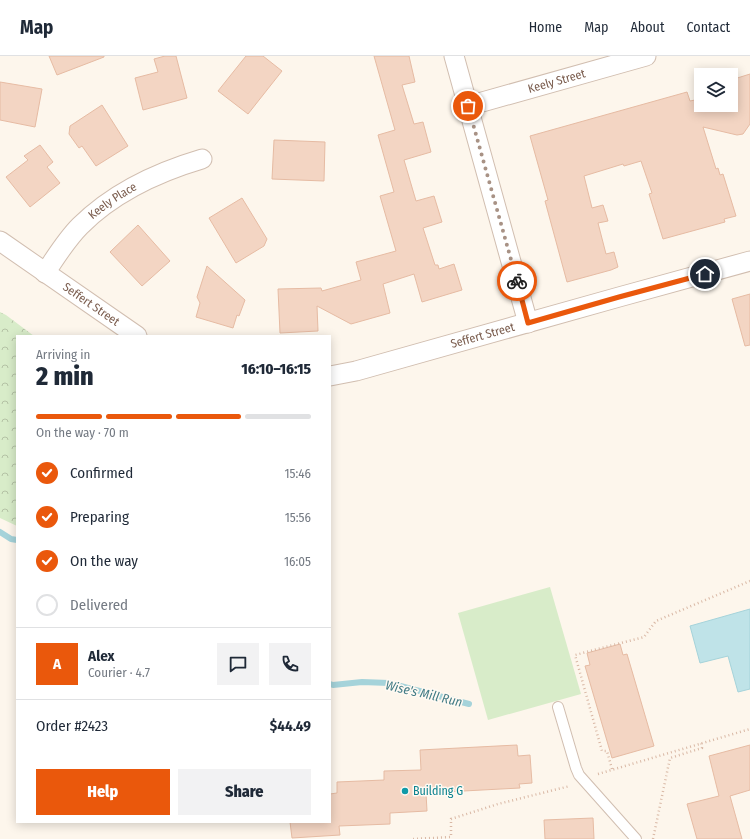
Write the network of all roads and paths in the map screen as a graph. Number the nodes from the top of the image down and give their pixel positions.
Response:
1 (454, 56) edge
2 (646, 56) edge
3 (468, 106) junction
4 (202, 159) dead end
5 (0, 241) edge
6 (750, 261) edge
7 (46, 273) junction
8 (528, 323) junction
9 (136, 335) edge
10 (331, 376) edge
11 (750, 581) edge
12 (558, 707) dead end
13 (750, 729) edge
14 (701, 743) junction
15 (669, 753) junction
16 (670, 758) junction
17 (612, 769) junction
18 (592, 776) dead end
19 (574, 785) dead end
20 (413, 839) edge
21 (636, 839) edge
22 (653, 839) edge

1 - 3 street
2 - 3 street, Keely Street
3 - 8 street
4 - 7 street, Keely Place
5 - 7 street, Seffert Street
6 - 8 street, Seffert Street
7 - 9 street, Seffert Street
8 - 10 street, Seffert Street
11 - 17 path
12 - 21 lane
13 - 14 path
14 - 15 path
14 - 16 path
15 - 16 path
15 - 17 path
16 - 22 path
17 - 18 path
19 - 20 path

